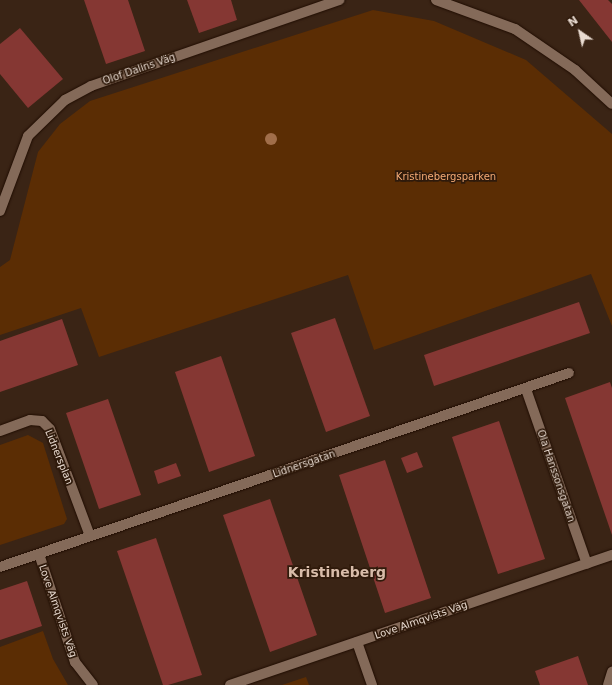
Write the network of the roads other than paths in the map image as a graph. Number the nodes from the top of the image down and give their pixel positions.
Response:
1 (340, 0) edge
2 (436, 0) edge
3 (612, 104) edge
4 (0, 212) edge
5 (569, 373) dead end
6 (526, 389) junction
7 (0, 431) edge
8 (90, 536) junction
9 (38, 554) junction
10 (612, 555) edge
11 (587, 564) junction
12 (0, 567) edge
13 (357, 642) junction
14 (612, 672) edge
15 (93, 685) edge
16 (230, 685) edge
17 (372, 685) edge
18 (608, 685) edge

1 - 4 street, Olof Dalins Väg
2 - 3 street
5 - 6 street, Lidnersgatan
6 - 8 street, Lidnersgatan
6 - 11 street, Ola Hanssonsgatan
7 - 8 street, Lidnersplan
8 - 9 street, Lidnersgatan
9 - 12 street
9 - 15 street, Love Almqvists Väg
10 - 11 street, Love Almqvists Väg
11 - 13 street, Love Almqvists Väg
13 - 16 street, Love Almqvists Väg
13 - 17 street
14 - 18 street

